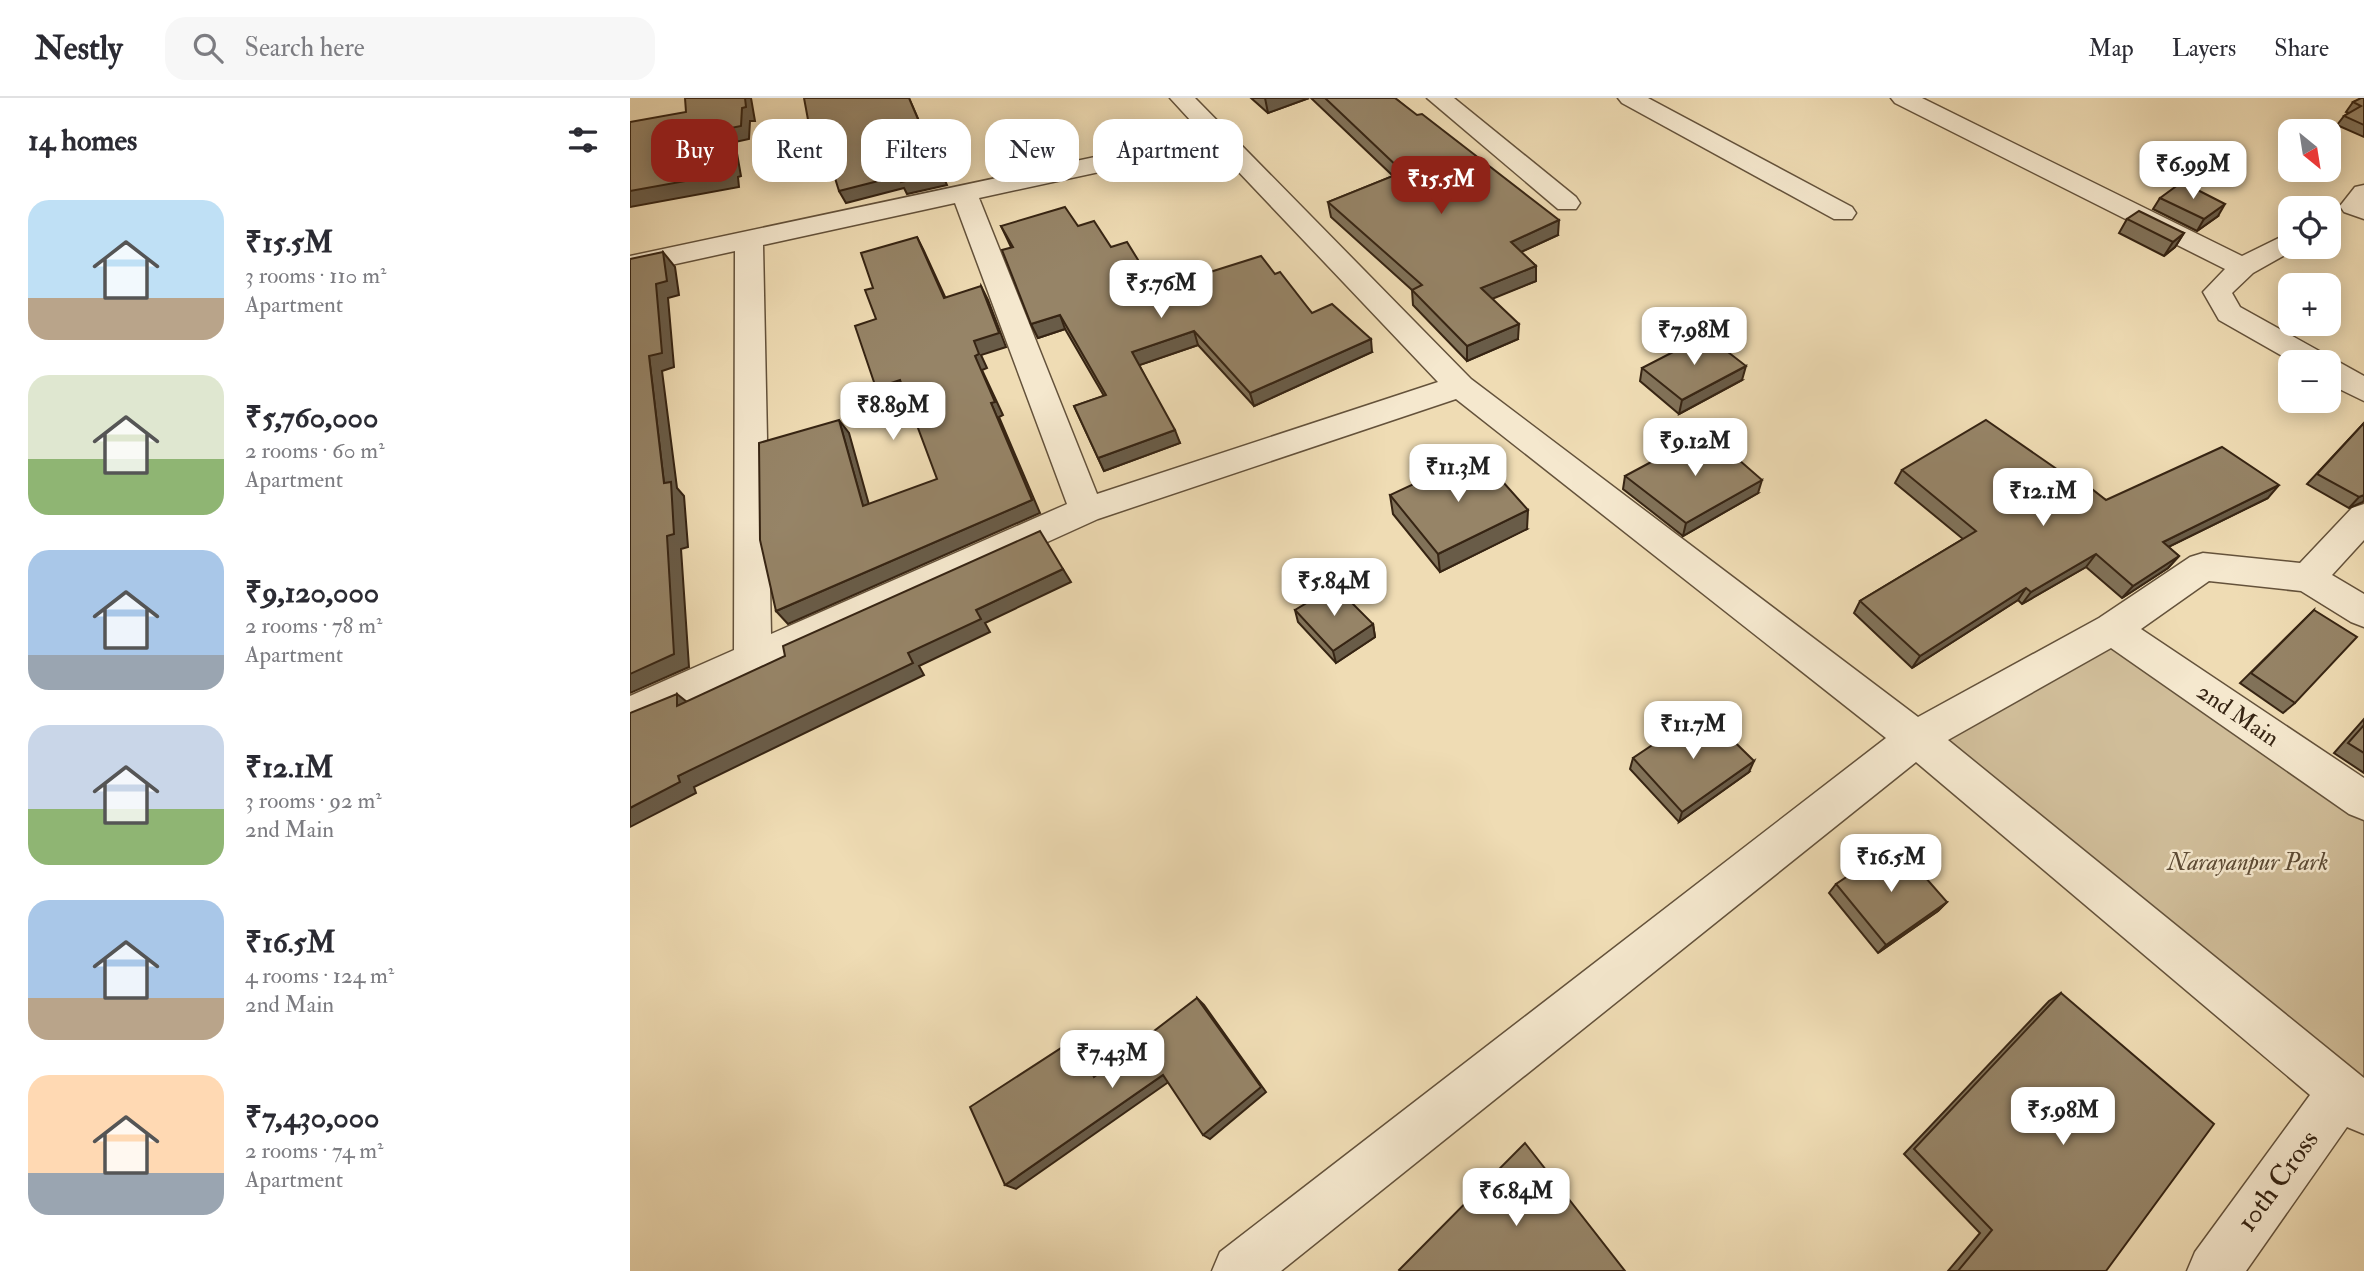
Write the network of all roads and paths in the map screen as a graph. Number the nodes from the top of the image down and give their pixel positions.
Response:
1 (1182, 98) edge
2 (1439, 98) edge
3 (1630, 98) edge
4 (1903, 98) edge
5 (1202, 119) edge
6 (1243, 161) edge
7 (1093, 165) edge
8 (964, 193) junction
9 (1567, 203) dead end
10 (2360, 203) edge
11 (1843, 213) dead end
12 (2341, 213) edge
13 (749, 239) junction
14 (2278, 247) edge
15 (630, 265) edge
16 (2243, 267) junction
17 (2295, 350) edge
18 (2341, 377) edge
19 (1460, 386) junction
20 (2364, 390) edge
21 (1086, 510) junction
22 (2364, 517) edge
23 (2308, 578) junction
24 (2364, 612) edge
25 (2112, 629) junction
26 (753, 658) junction
27 (630, 714) edge
28 (1916, 738) junction
29 (2364, 801) edge
30 (2353, 1100) edge
31 (1239, 1271) edge
32 (2214, 1271) edge

1 - 5 street
2 - 9 street
3 - 11 street
4 - 16 street
6 - 19 street
7 - 8 street
8 - 13 street
8 - 21 street
10 - 12 street
13 - 15 street
13 - 26 street
14 - 16 street
16 - 17 street
18 - 20 street
19 - 21 street
19 - 28 street
21 - 26 street
22 - 23 street
23 - 24 street
23 - 25 street
25 - 28 street
25 - 29 street, 2nd Main
26 - 27 street
28 - 30 street
28 - 31 street
30 - 32 street, 10th Cross

